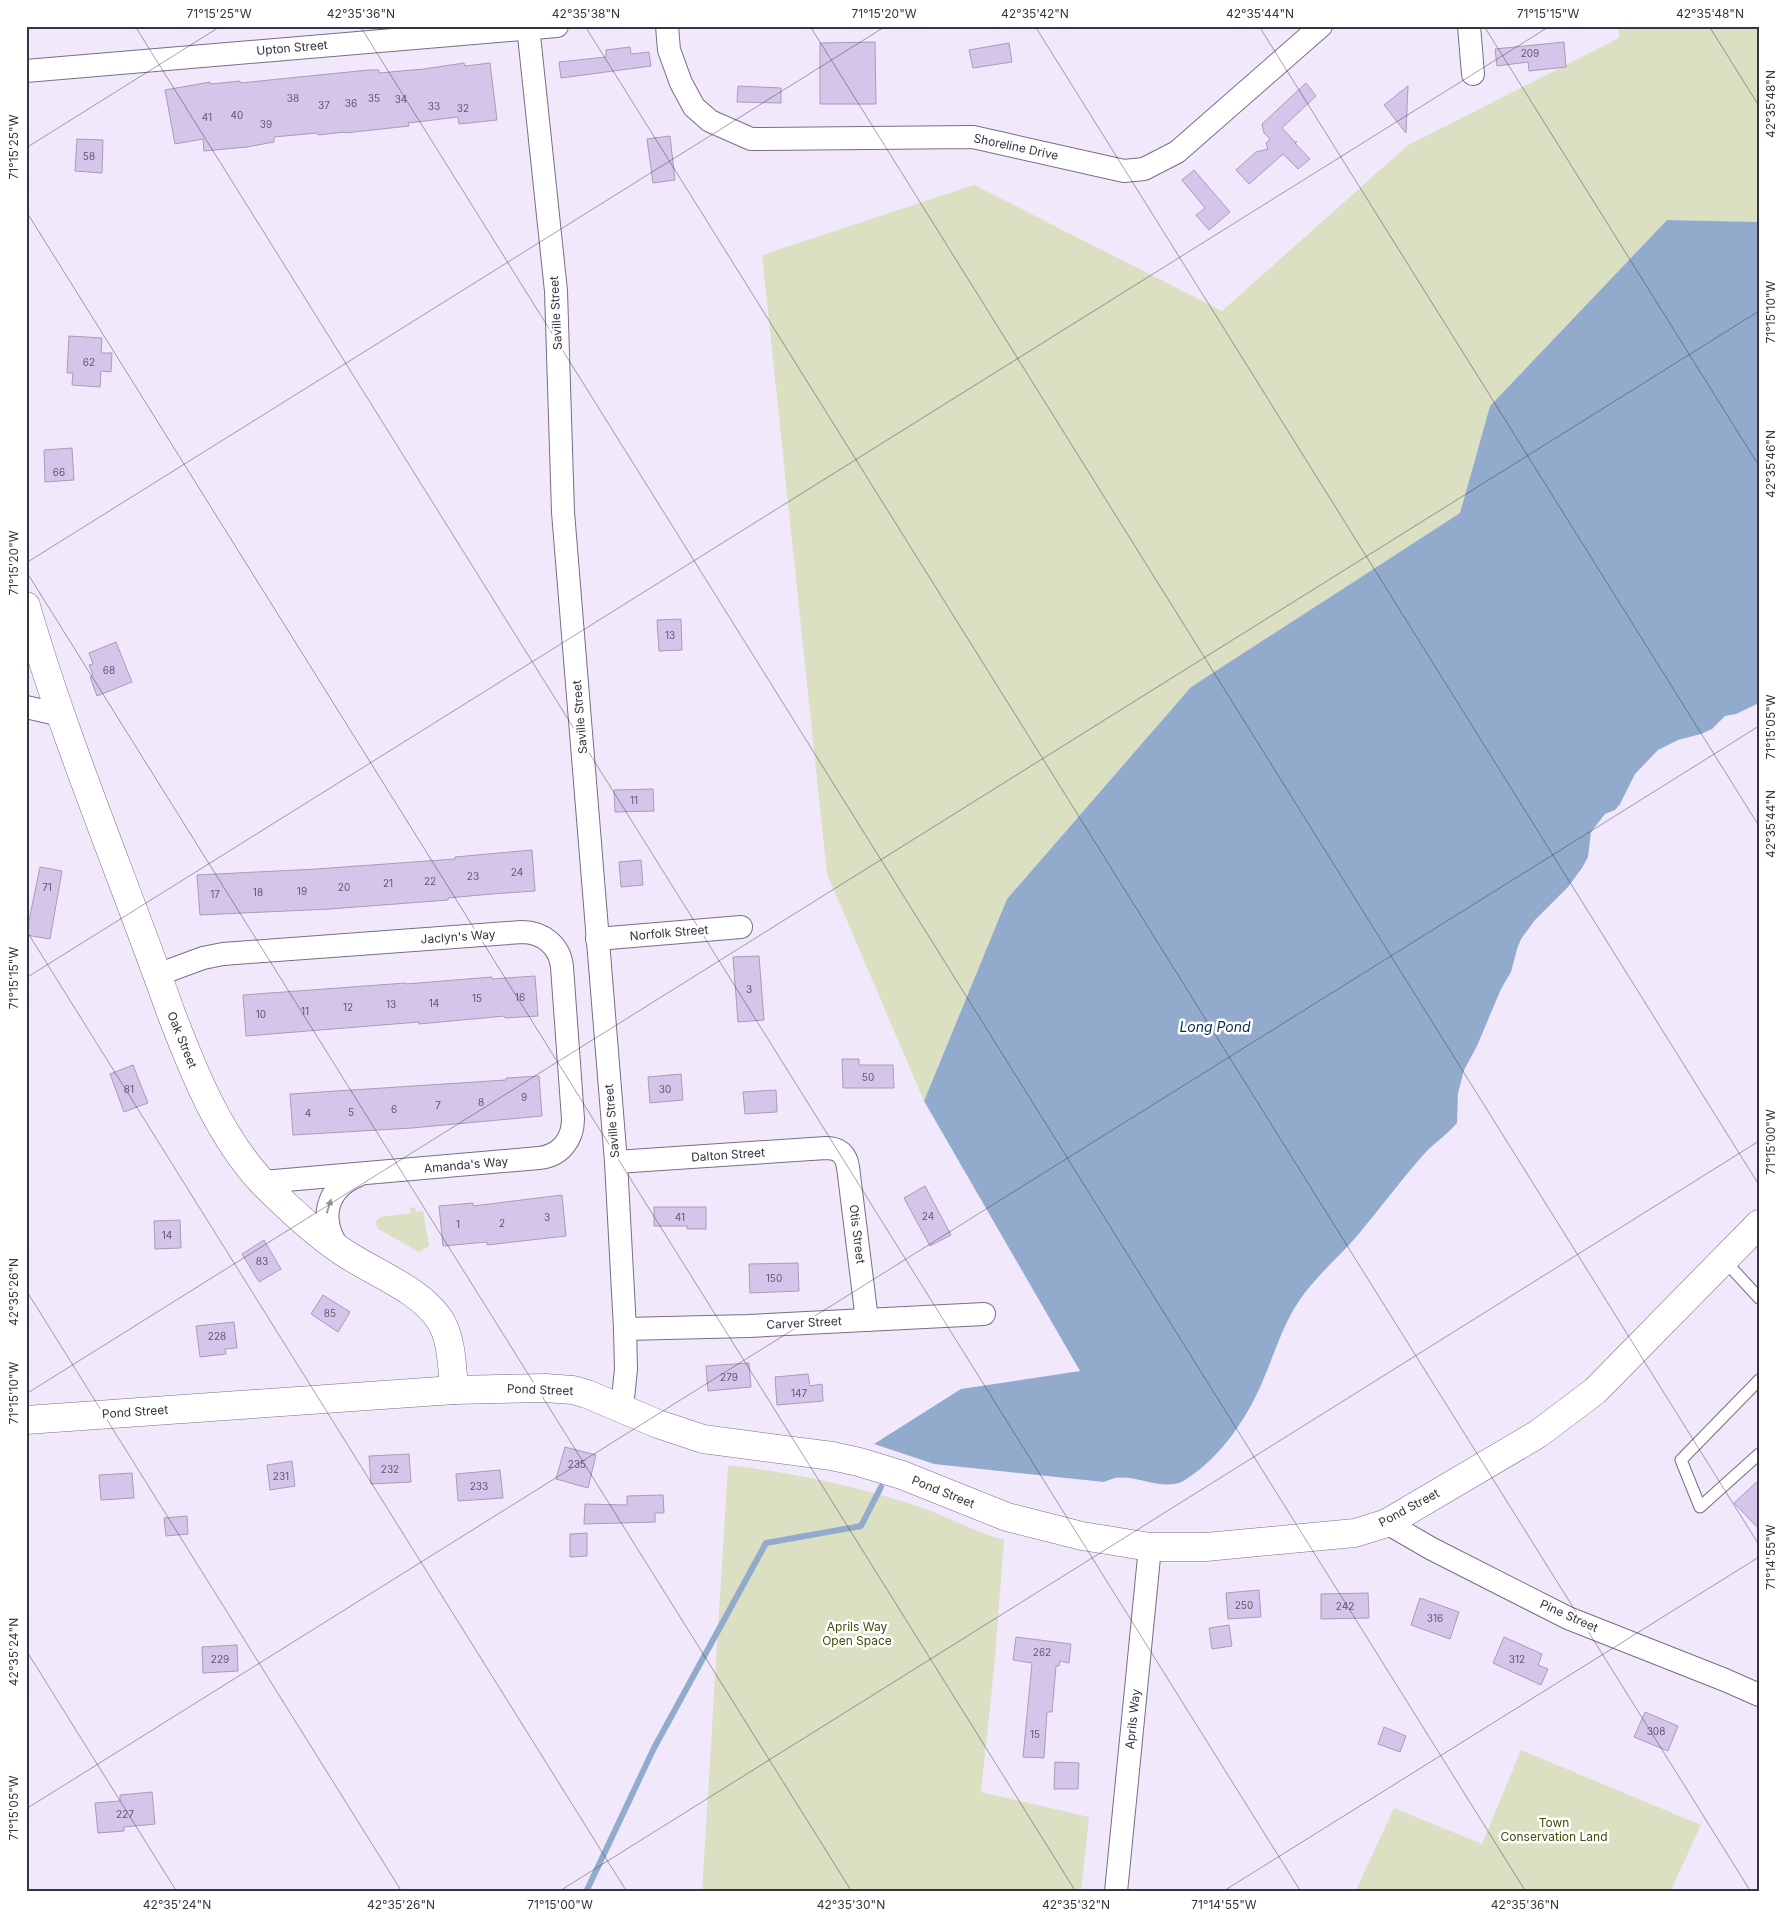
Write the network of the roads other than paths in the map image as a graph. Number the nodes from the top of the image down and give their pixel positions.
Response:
1 (557, 26) edge
2 (667, 26) edge
3 (1321, 26) edge
4 (1469, 26) edge
5 (528, 27) edge
6 (26, 71) edge
7 (1473, 74) dead end
8 (26, 606) edge
9 (26, 707) edge
10 (61, 715) junction
11 (741, 927) dead end
12 (597, 940) junction
13 (158, 975) junction
14 (564, 1146) joint
15 (840, 1151) joint
16 (616, 1162) junction
17 (364, 1174) junction
18 (263, 1182) junction
19 (1759, 1224) edge
20 (341, 1251) junction
21 (1724, 1260) junction
22 (1759, 1298) edge
23 (984, 1314) dead end
24 (867, 1320) junction
25 (625, 1329) junction
26 (1759, 1380) edge
27 (454, 1390) junction
28 (622, 1408) junction
29 (26, 1420) edge
30 (1759, 1454) edge
31 (1387, 1523) junction
32 (1150, 1547) junction
33 (1759, 1695) edge
34 (1116, 1892) edge

1 - 5 street, Upton Street
2 - 3 street, Shoreline Drive
4 - 7 street
5 - 6 street, Upton Street
5 - 12 street, Saville Street
8 - 10 street, Oak Street
9 - 10 street
10 - 13 street, Oak Street
11 - 12 street, Norfolk Street
12 - 16 street, Saville Street
13 - 14 street, Jaclyn's Way
13 - 18 street, Oak Street
14 - 17 street, Amanda's Way
15 - 16 street, Dalton Street
15 - 24 street, Otis Street
16 - 25 street, Saville Street
17 - 18 street, Amanda's Way
20 -> 17 street, Amanda's Way
18 - 20 street, Oak Street
19 - 21 street, Pond Street
20 - 27 street, Oak Street
21 - 22 lane
21 - 31 street, Pond Street
23 - 24 street, Carver Street
24 - 25 street, Carver Street
25 - 28 street, Saville Street
26 - 30 lane
27 - 28 street, Pond Street
27 - 29 street, Pond Street
28 - 32 street, Pond Street
31 - 32 street, Pond Street
31 - 33 street, Pine Street
32 - 34 street, Aprils Way

